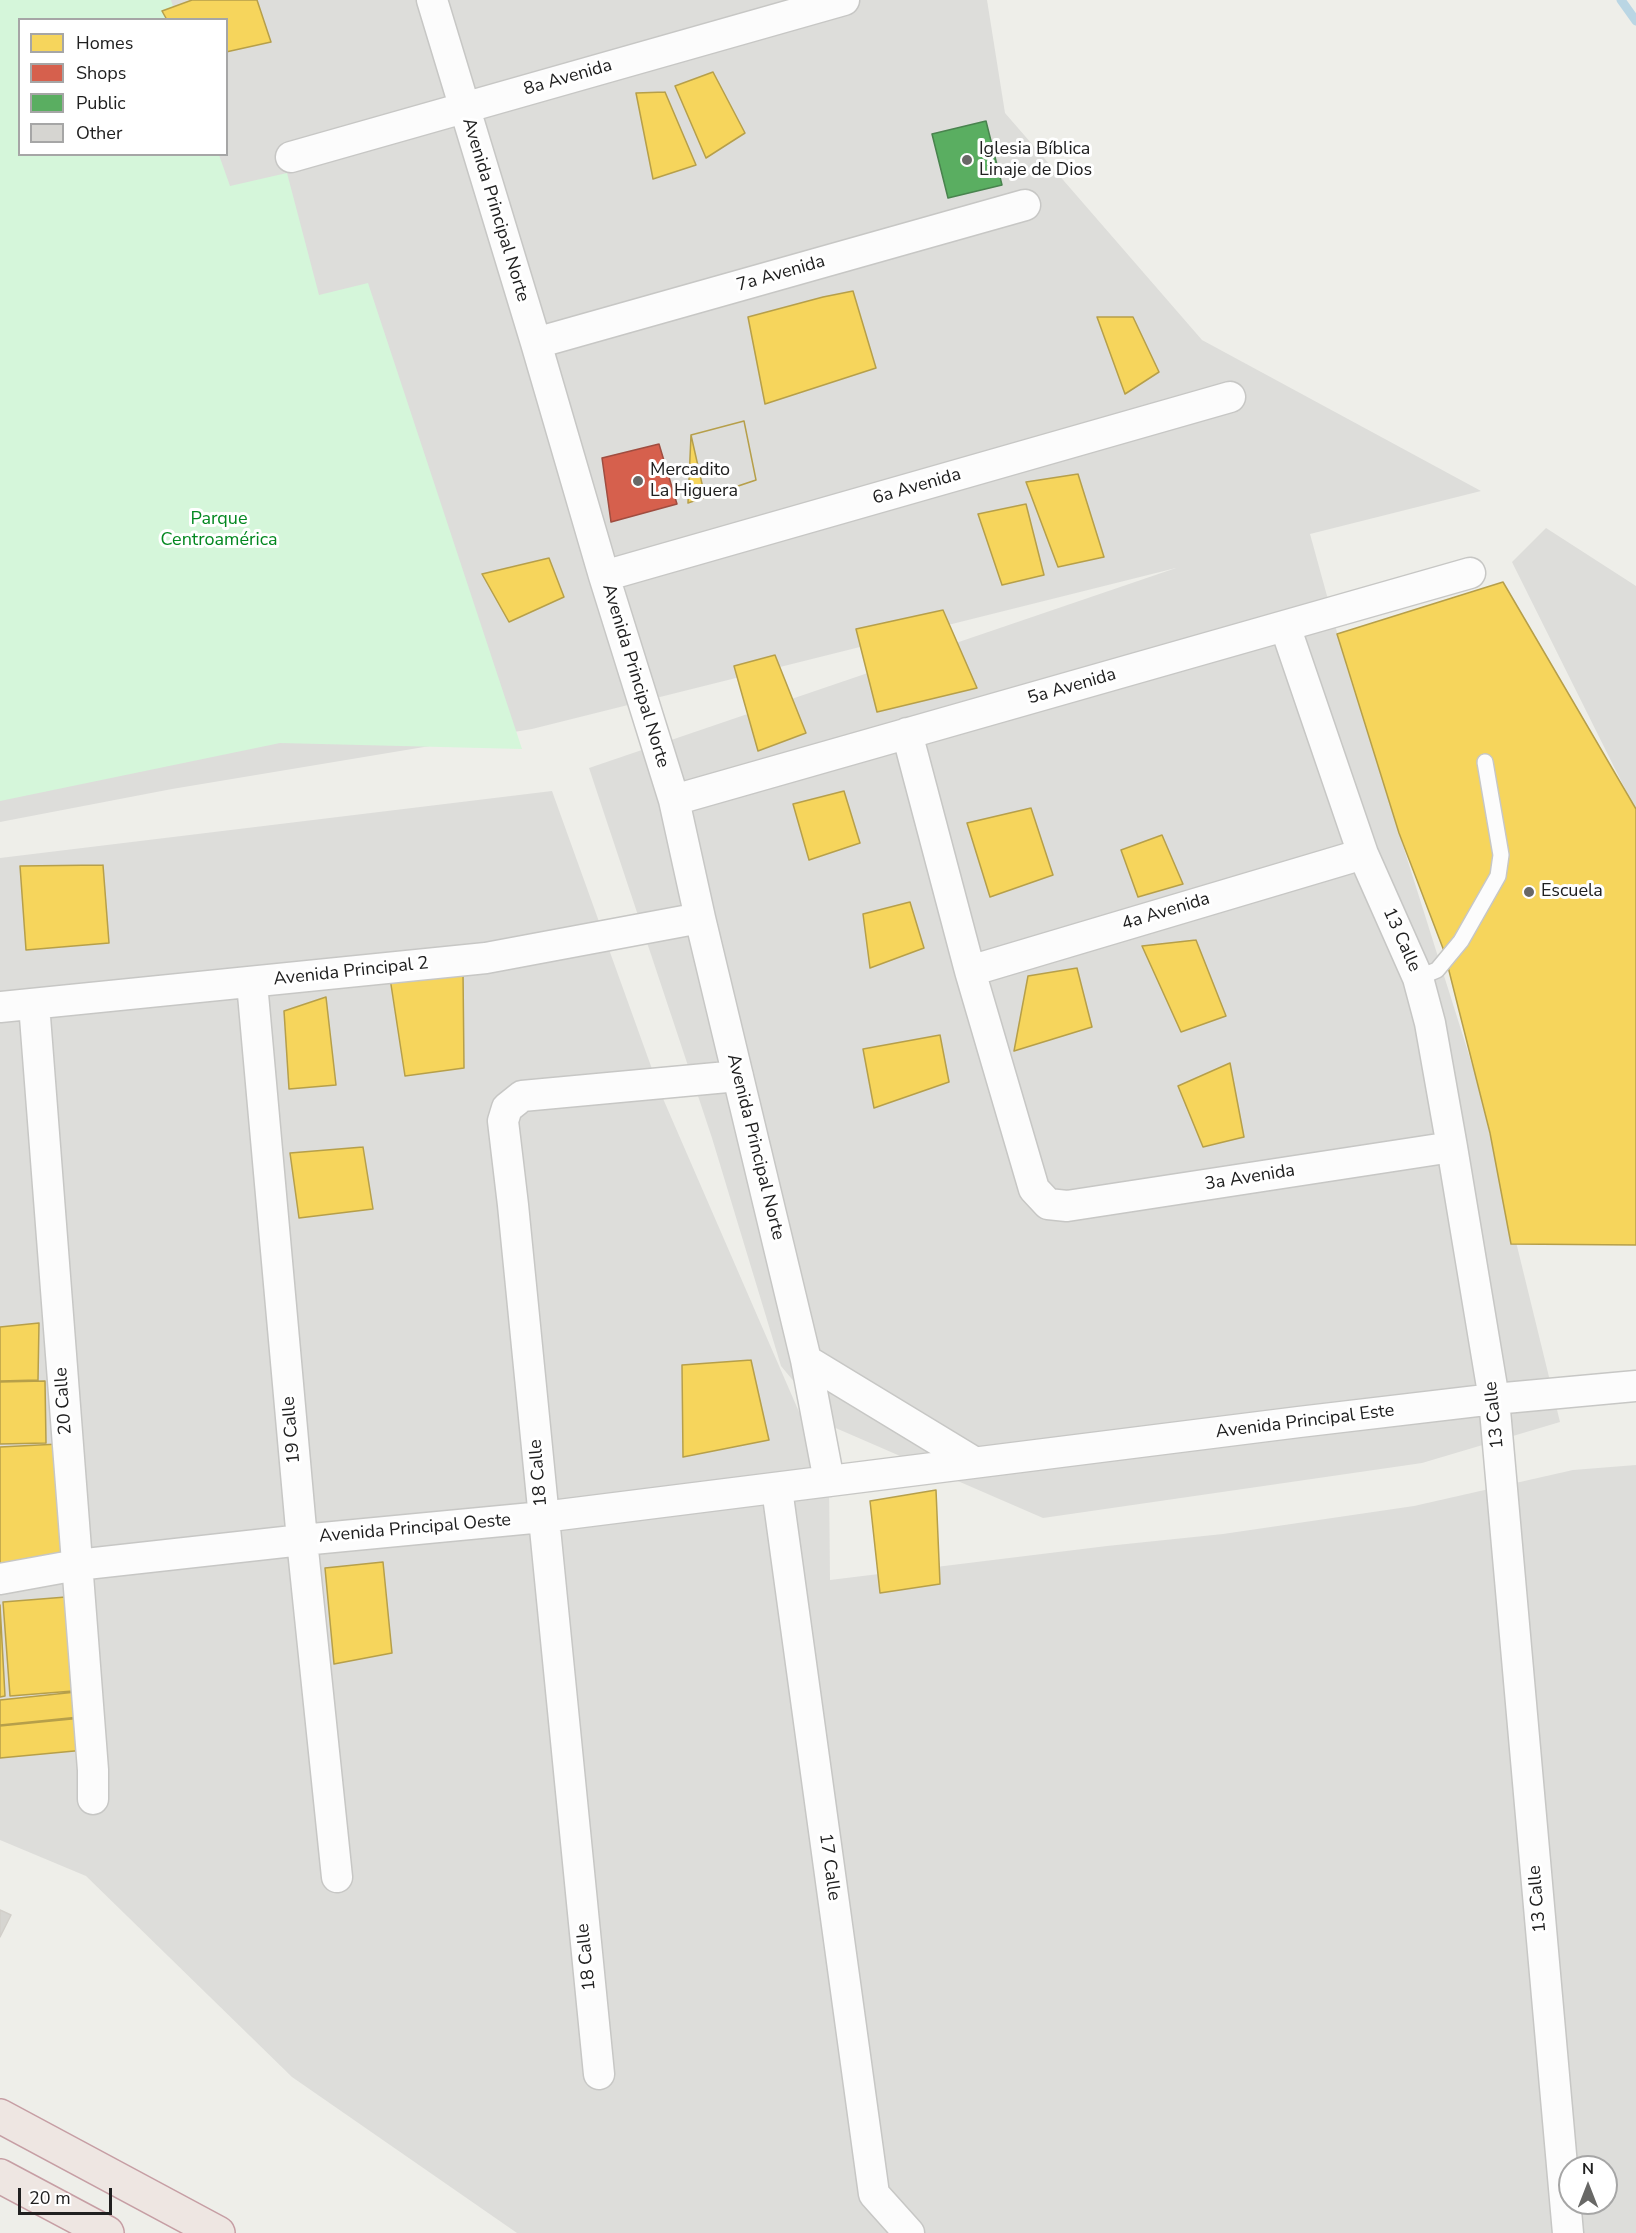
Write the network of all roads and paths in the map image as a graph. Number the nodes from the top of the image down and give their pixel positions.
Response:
1 (432, 0) edge
2 (844, 0) edge
3 (464, 108) junction
4 (291, 157) dead end
5 (1025, 205) dead end
6 (536, 343) junction
7 (1230, 397) dead end
8 (1470, 573) dead end
9 (604, 576) junction
10 (1285, 626) junction
11 (908, 733) junction
12 (1485, 762) dead end
13 (674, 800) junction
14 (1362, 854) junction
15 (700, 918) junction
16 (970, 971) junction
17 (1418, 978) junction
18 (252, 983) junction
19 (34, 1004) junction
20 (0, 1007) edge
21 (738, 1076) junction
22 (1452, 1147) junction
23 (806, 1360) junction
24 (1636, 1386) edge
25 (1494, 1399) junction
26 (974, 1462) junction
27 (829, 1481) junction
28 (777, 1489) junction
29 (543, 1517) junction
30 (302, 1540) junction
31 (77, 1565) junction
32 (0, 1579) edge
33 (93, 1799) dead end
34 (337, 1877) dead end
35 (599, 2074) dead end
36 (0, 2116) edge
37 (0, 2176) edge
38 (106, 2233) edge
39 (218, 2233) edge
40 (909, 2233) edge
41 (1568, 2233) edge

1 - 3 street, Avenida Principal Norte
2 - 3 street, 8a Avenida
3 - 4 street, 8a Avenida
3 - 6 street, Avenida Principal Norte
5 - 6 street, 7a Avenida
6 - 9 street, Avenida Principal Norte
7 - 9 street, 6a Avenida
8 - 10 street, 5a Avenida
9 - 13 street, Avenida Principal Norte
10 - 11 street, 5a Avenida
10 - 14 street, 13 Calle
11 - 13 street, 5a Avenida
11 - 16 street
12 - 17 lane
13 - 15 street, Avenida Principal Norte
14 - 16 street, 4a Avenida
14 - 17 street, 13 Calle
15 - 18 street, Avenida Principal 2
15 - 21 street, Avenida Principal Norte
16 - 22 street, 3a Avenida
17 - 22 street, 13 Calle
18 - 19 street, Avenida Principal 2
18 - 30 street, 19 Calle
19 - 20 street, Avenida Principal 2
19 - 31 street, 20 Calle
21 - 23 street, Avenida Principal Norte
21 - 29 street, 18 Calle
22 - 25 street, 13 Calle
23 - 26 street
23 - 27 street, Avenida Principal Norte
24 - 25 street, Avenida Principal Este
25 - 26 street, Avenida Principal Este
25 - 41 street, 13 Calle
26 - 27 street, Avenida Principal Oeste
27 - 28 street, Avenida Principal Oeste
28 - 29 street, Avenida Principal Oeste
28 - 40 street, 17 Calle
29 - 30 street, Avenida Principal Oeste
29 - 35 street, 18 Calle
30 - 31 street, Avenida Principal Oeste
30 - 34 street, 19 Calle
31 - 32 street, Avenida Principal Oeste
31 - 33 street, 20 Calle
36 - 39 highway
37 - 38 highway

